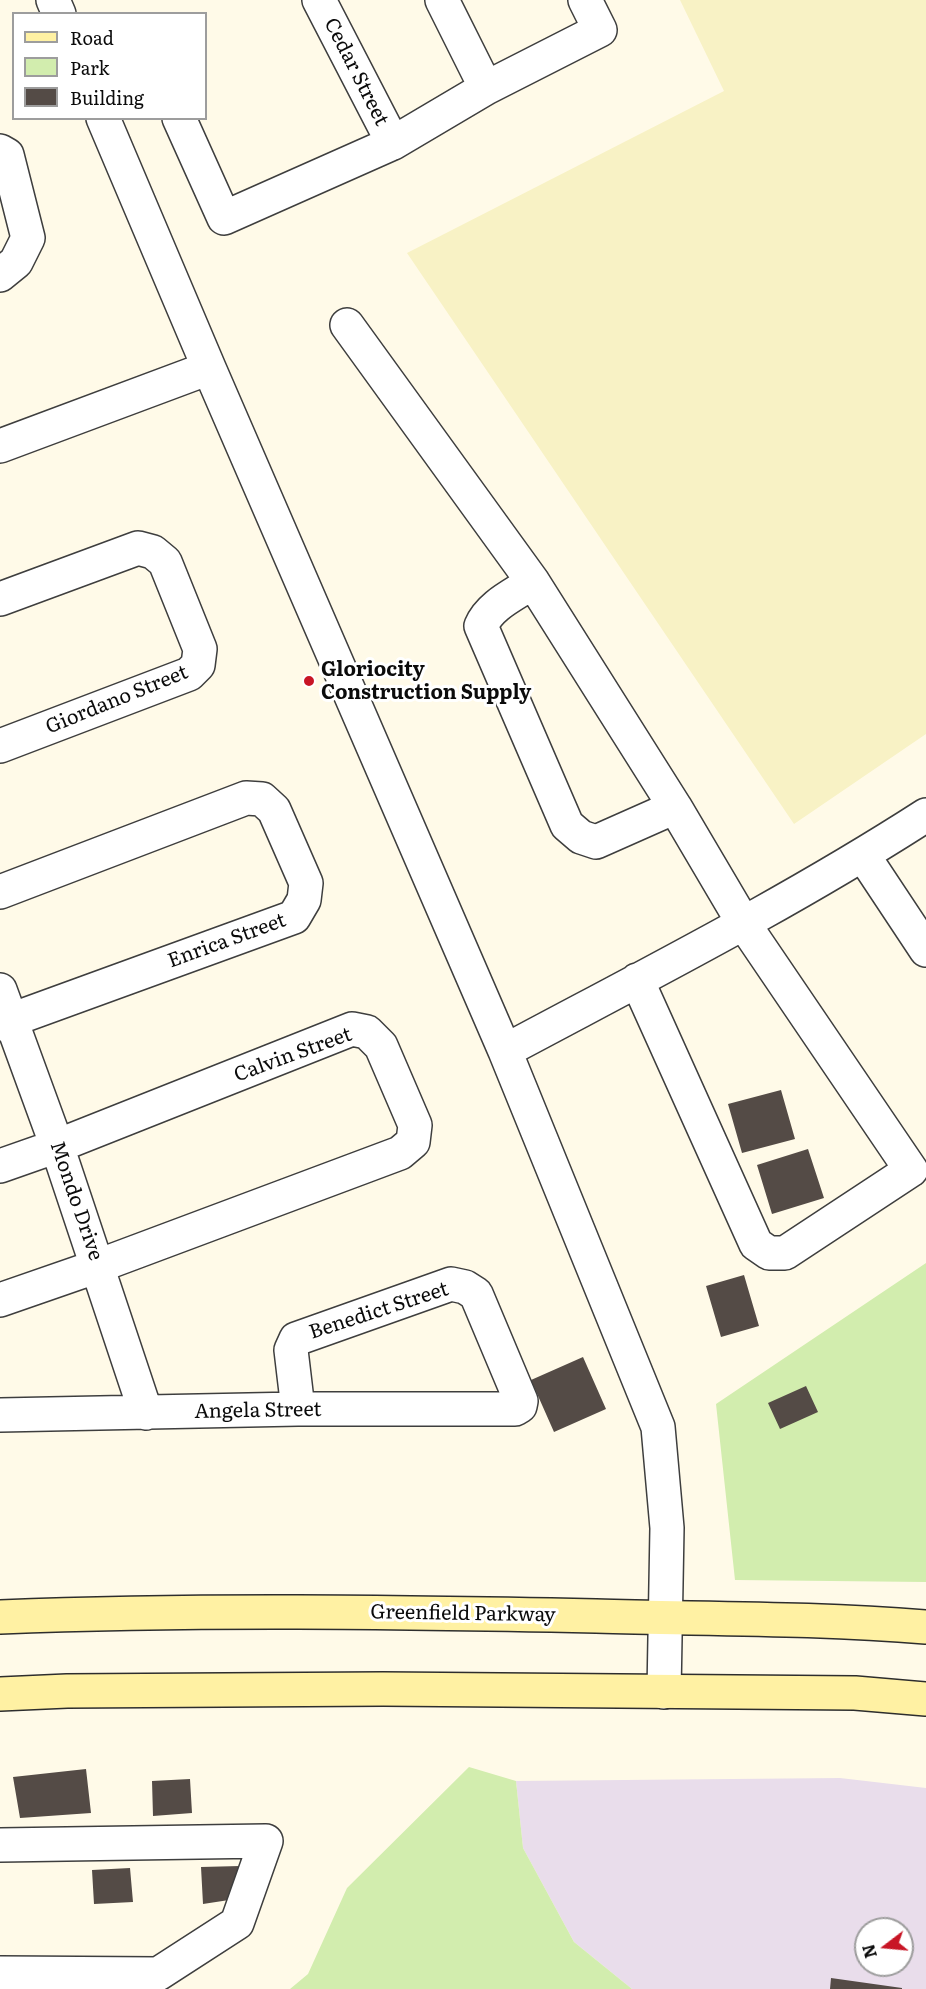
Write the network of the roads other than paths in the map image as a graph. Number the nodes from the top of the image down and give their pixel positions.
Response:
1 (319, 0) edge
2 (442, 0) edge
3 (585, 0) edge
4 (486, 88) junction
5 (104, 120) edge
6 (180, 120) edge
7 (393, 143) junction
8 (0, 151) edge
9 (0, 275) edge
10 (347, 325) dead end
11 (209, 368) junction
12 (0, 447) edge
13 (533, 582) junction
14 (0, 599) edge
15 (0, 746) edge
16 (675, 807) junction
17 (926, 815) edge
18 (863, 855) junction
19 (0, 892) edge
20 (744, 924) junction
21 (926, 950) edge
22 (637, 980) junction
23 (0, 990) edge
24 (5, 1022) edge
25 (505, 1051) junction
26 (57, 1146) junction
27 (0, 1166) edge
28 (98, 1266) junction
29 (0, 1300) edge
30 (298, 1409) junction
31 (515, 1409) joint
32 (146, 1413) junction
33 (0, 1415) edge
34 (665, 1616) junction
35 (0, 1617) edge
36 (926, 1627) edge
37 (664, 1692) junction
38 (0, 1694) edge
39 (926, 1699) edge
40 (0, 1845) edge
41 (0, 1973) edge

1 - 7 street, Cedar Street
2 - 4 street
3 - 4 street
4 - 7 street
5 - 11 street
6 - 7 street
8 - 9 street
10 - 13 street
11 - 12 street
11 - 25 street
13 - 16 street
13 - 16 street
14 - 15 street, Giordano Street
16 - 20 street
17 - 18 street
18 - 20 street
18 - 21 street
19 - 24 street, Enrica Street
20 - 22 street
20 - 22 street
22 - 25 street
23 - 24 street, Mondo Drive
24 - 26 street, Mondo Drive
25 - 34 street
26 - 27 street, Calvin Street
26 - 28 street, Mondo Drive
26 - 28 street, Calvin Street
28 - 29 street, Calvin Street
28 - 32 street, Mondo Drive
30 - 31 street, Angela Street
30 - 31 street, Benedict Street
30 - 32 street, Angela Street
32 - 33 street, Angela Street
34 - 35 main road, Greenfield Parkway
34 - 36 main road, Greenfield Parkway
34 - 37 street
37 - 38 main road
37 - 39 main road
40 - 41 street

